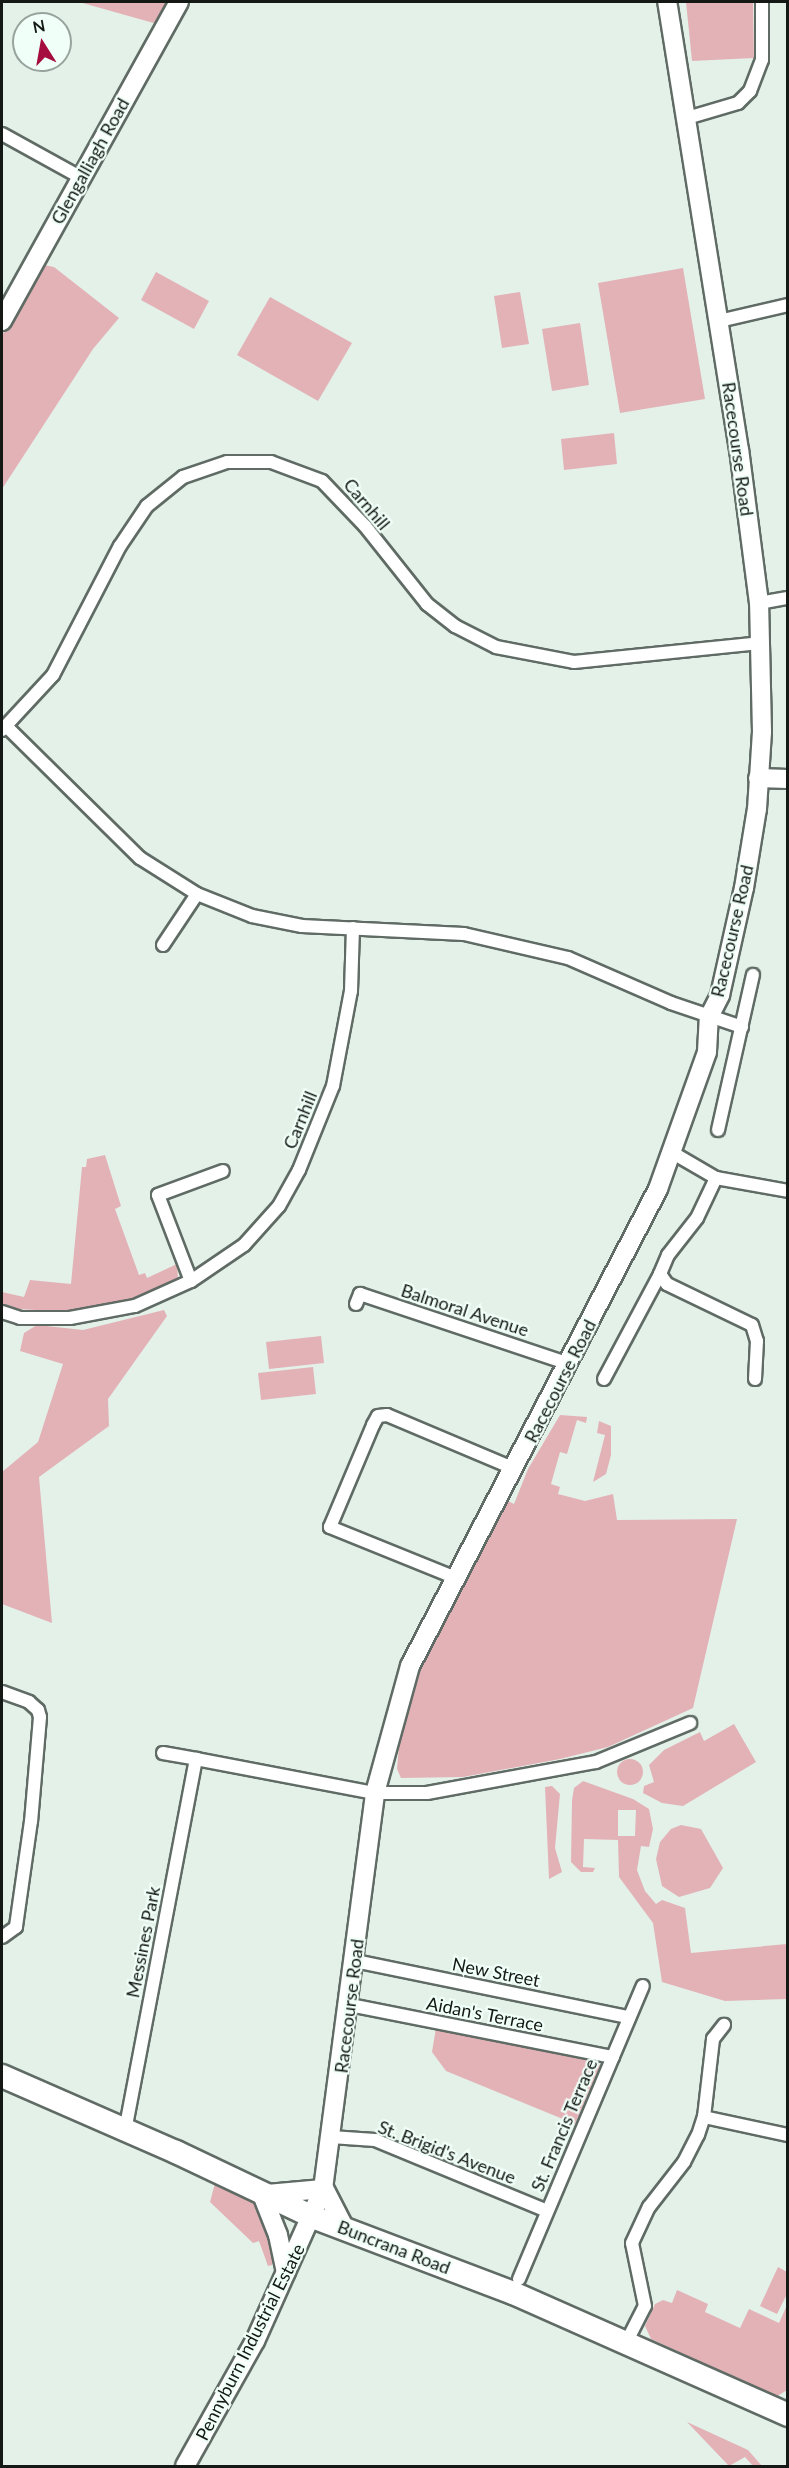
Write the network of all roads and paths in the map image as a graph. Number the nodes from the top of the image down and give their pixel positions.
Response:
1 (179, 2) edge
2 (667, 2) edge
3 (762, 2) edge
4 (687, 117) junction
5 (2, 134) edge
6 (80, 177) junction
7 (788, 305) edge
8 (2, 321) edge
9 (719, 321) junction
10 (788, 598) edge
11 (759, 603) junction
12 (762, 643) junction
13 (4, 728) edge
14 (759, 778) junction
15 (788, 779) edge
16 (196, 894) junction
17 (353, 928) junction
18 (163, 945) dead end
19 (753, 975) dead end
20 (709, 1017) junction
21 (742, 1027) junction
22 (718, 1130) dead end
23 (673, 1153) junction
24 (223, 1171) dead end
25 (716, 1178) junction
26 (788, 1191) edge
27 (660, 1274) junction
28 (191, 1281) junction
29 (356, 1304) dead end
30 (2, 1312) edge
31 (569, 1364) junction
32 (604, 1378) dead end
33 (755, 1379) dead end
34 (515, 1468) junction
35 (456, 1578) junction
36 (2, 1692) edge
37 (690, 1723) dead end
38 (163, 1753) dead end
39 (196, 1759) junction
40 (375, 1793) junction
41 (2, 1936) edge
42 (355, 1961) junction
43 (643, 1986) dead end
44 (350, 2005) junction
45 (629, 2017) junction
46 (724, 2025) dead end
47 (612, 2057) junction
48 (2, 2076) edge
49 (704, 2117) junction
50 (125, 2131) junction
51 (788, 2135) edge
52 (331, 2137) junction
53 (323, 2187) junction
54 (263, 2193) junction
55 (547, 2211) junction
56 (313, 2217) junction
57 (344, 2228) junction
58 (286, 2272) junction
59 (519, 2279) dead end
60 (627, 2341) junction
61 (788, 2415) edge
62 (185, 2466) edge

1 - 6 main road, Glengalliagh Road
2 - 4 main road, Racecourse Road
3 - 4 street
4 - 9 main road, Racecourse Road
5 - 6 street
6 - 8 main road, Glengalliagh Road
7 - 9 street
9 - 11 main road, Racecourse Road
10 - 11 street
11 - 12 main road, Racecourse Road
12 - 13 street, Carnhill
12 - 14 main road, Racecourse Road
13 - 16 street, Carnhill
14 - 15 main road
14 - 20 main road, Racecourse Road
16 - 17 street, Carnhill
16 - 18 street
17 - 20 street, Carnhill
17 - 28 street, Carnhill
19 - 21 street
20 - 21 street, Carnhill
20 - 23 main road, Racecourse Road
21 - 22 street
23 - 25 street
23 - 31 main road, Racecourse Road
24 - 28 street
25 - 26 street
25 - 27 street
27 - 32 street
27 - 33 street
28 - 30 street, Carnhill
29 - 31 street, Balmoral Avenue
31 - 34 main road, Racecourse Road
34 - 35 main road, Racecourse Road
34 - 35 street
35 - 40 main road, Racecourse Road
36 - 41 street
37 - 40 street
38 - 39 street
39 - 40 street
39 - 50 street, Messines Park
40 - 42 main road, Racecourse Road
42 - 44 main road, Racecourse Road
42 - 45 street, New Street
43 - 45 street, St. Francis Terrace
44 - 47 street, Aidan's Terrace
44 - 52 main road, Racecourse Road
45 - 47 street, St. Francis Terrace
46 - 49 street
47 - 55 street, St. Francis Terrace
48 - 50 highway, Buncrana Road
49 - 51 street
49 - 60 street
50 - 54 highway, Buncrana Road
52 - 53 main road, Racecourse Road
52 - 55 street, St. Brigid's Avenue
53 - 54 main road
53 - 56 main road, Racecourse Road
53 - 57 main road
54 - 56 highway, Buncrana Road
54 - 58 main road
55 - 59 street, St. Francis Terrace
56 - 57 highway, Buncrana Road
56 - 58 main road, Pennyburn Industrial Estate
57 - 60 highway, Buncrana Road
58 - 62 main road, Pennyburn Industrial Estate
60 - 61 highway, Buncrana Road

